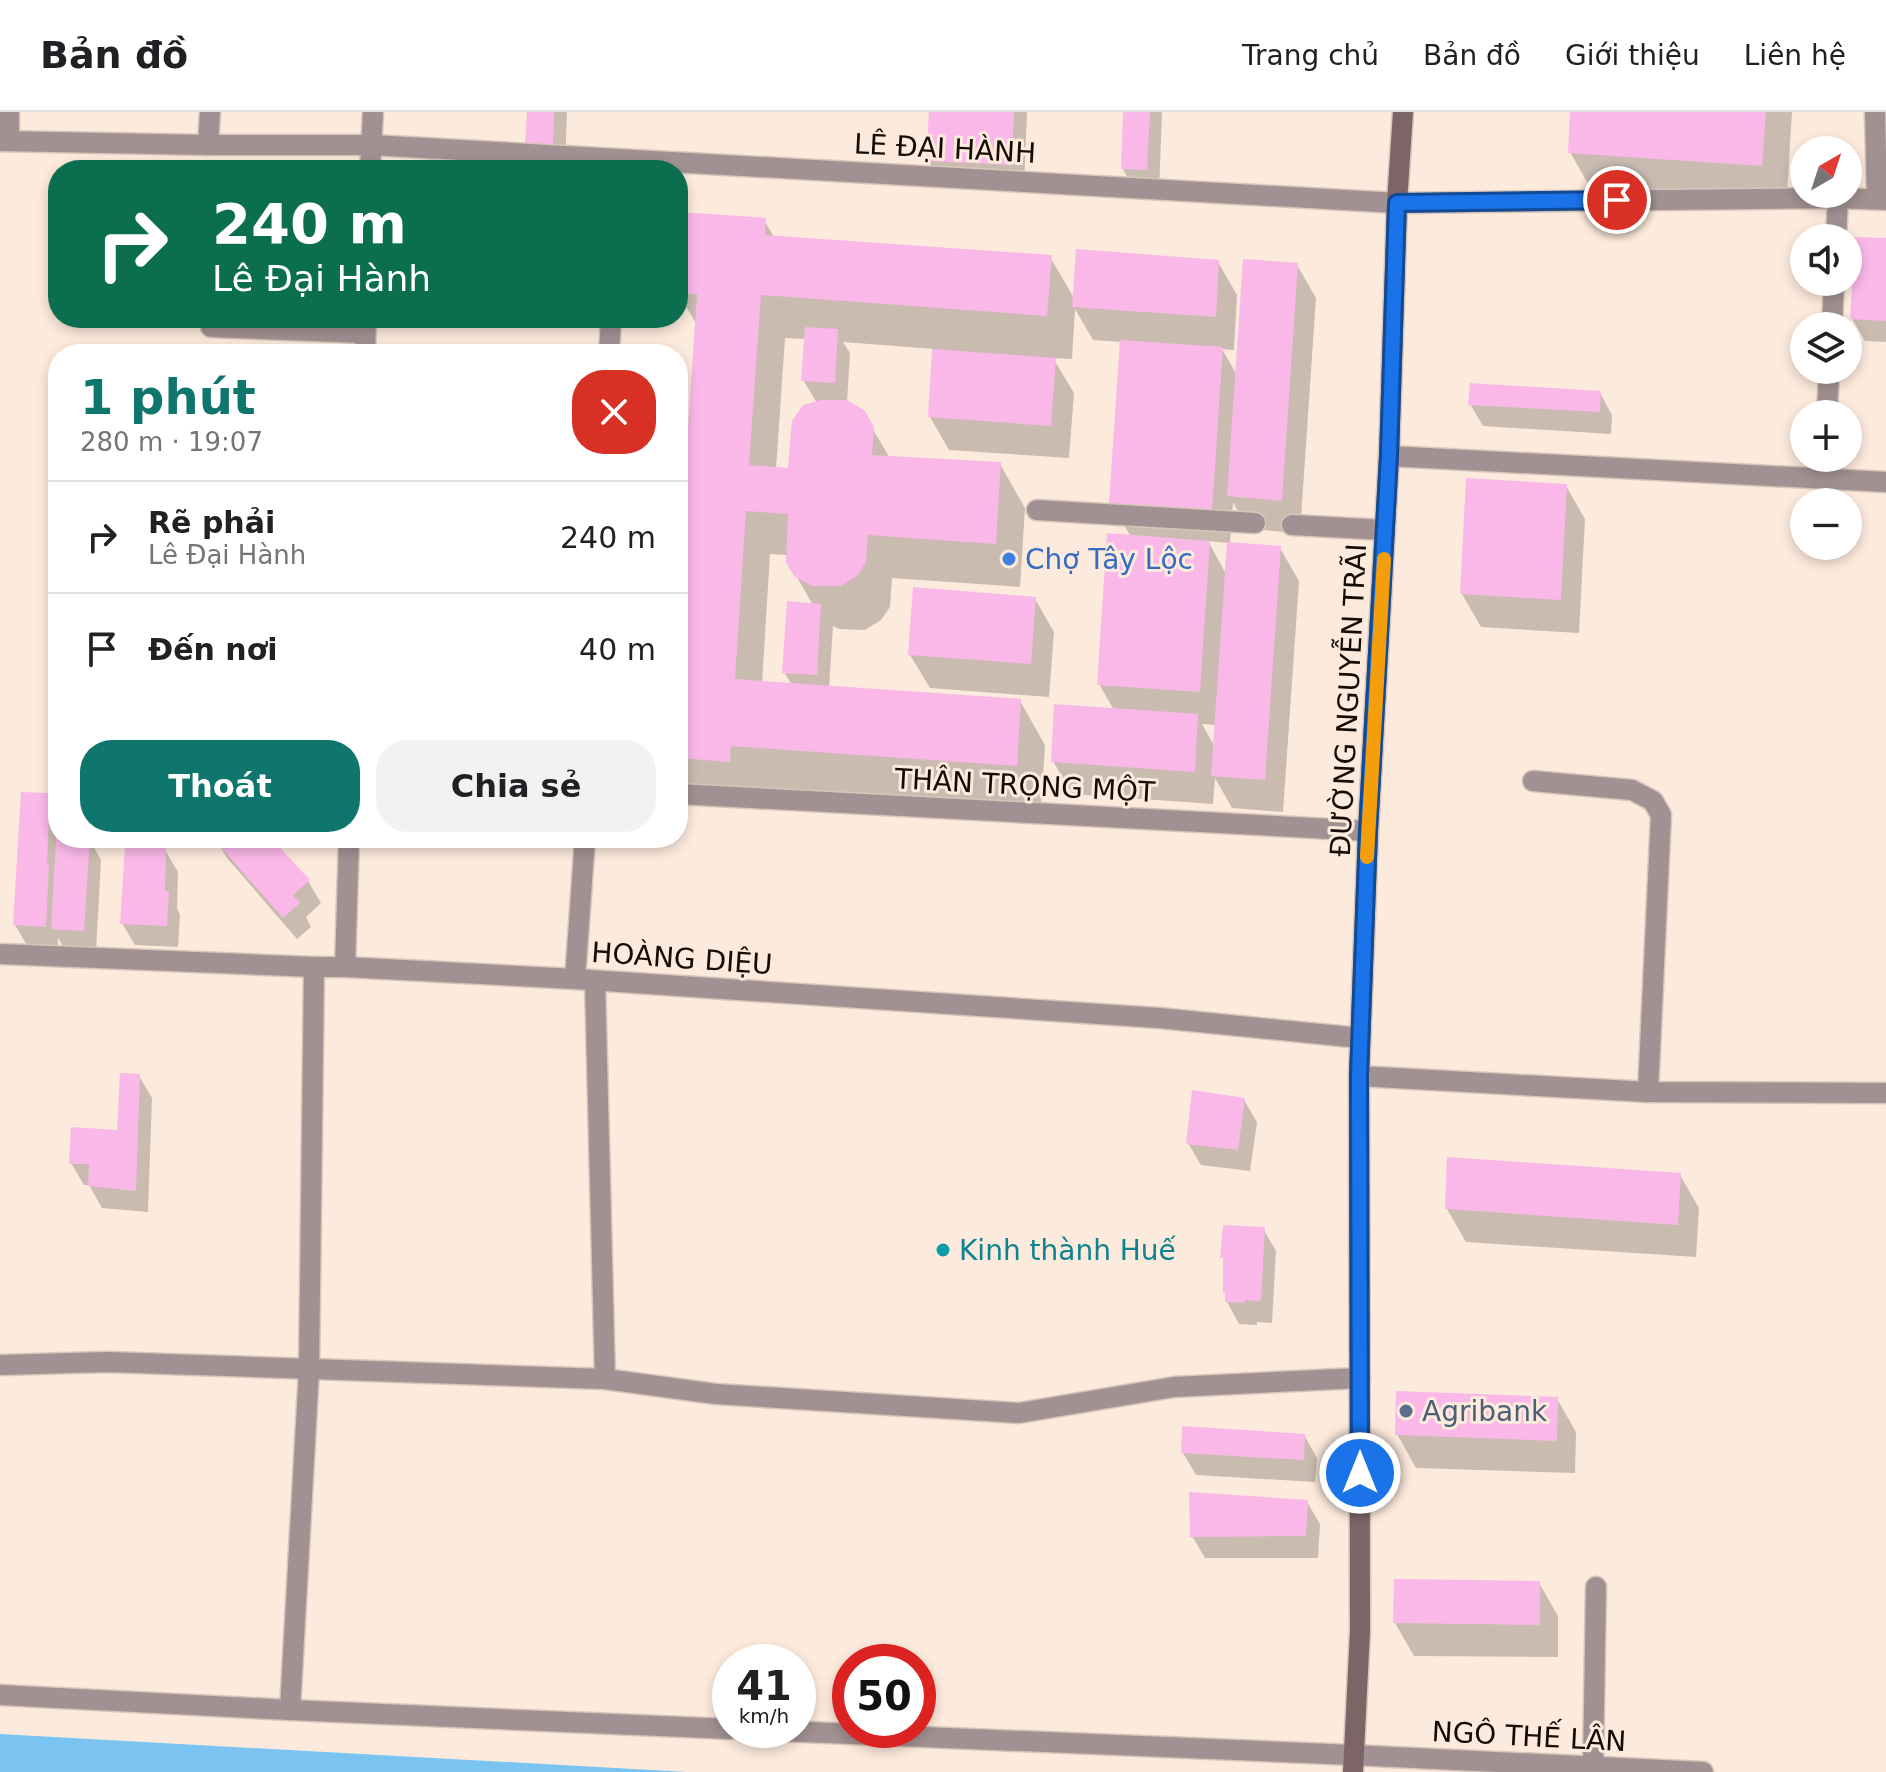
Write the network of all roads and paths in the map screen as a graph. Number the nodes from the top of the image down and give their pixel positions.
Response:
1 (9, 112) edge
2 (210, 112) edge
3 (373, 112) edge
4 (1403, 112) edge
5 (1875, 112) edge
6 (4, 141) edge
7 (208, 145) junction
8 (371, 145) junction
9 (370, 160) edge
10 (566, 160) edge
11 (688, 168) edge
12 (1790, 199) edge
13 (1881, 200) edge
14 (1397, 203) junction
15 (230, 328) edge
16 (365, 335) edge
17 (1389, 456) junction
18 (1790, 467) edge
19 (1842, 472) edge
20 (1886, 482) edge
21 (1037, 510) dead end
22 (1255, 523) dead end
23 (1292, 525) dead end
24 (1385, 530) junction
25 (1533, 781) dead end
26 (688, 795) edge
27 (1368, 831) junction
28 (349, 848) edge
29 (585, 848) edge
30 (0, 954) edge
31 (314, 967) junction
32 (345, 967) junction
33 (585, 980) junction
34 (1360, 1038) junction
35 (1359, 1076) junction
36 (1648, 1092) junction
37 (1886, 1093) edge
38 (0, 1365) edge
39 (309, 1370) junction
40 (1360, 1378) junction
41 (605, 1379) junction
42 (1596, 1587) dead end
43 (0, 1695) edge
44 (290, 1710) junction
45 (712, 1728) edge
46 (816, 1733) edge
47 (1353, 1763) edge
48 (1593, 1767) junction
49 (1703, 1772) edge

1 - 6 street
2 - 7 street
3 - 8 street
4 - 14 main road, ĐƯỜNG NGUYỄN TRÃI
5 - 13 street
6 - 7 street, LÊ ĐẠI HÀNH
7 - 8 street, LÊ ĐẠI HÀNH
8 - 9 street
8 - 10 street, LÊ ĐẠI HÀNH
11 - 14 street, LÊ ĐẠI HÀNH
12 - 14 street, LÊ ĐẠI HÀNH
14 - 17 main road, ĐƯỜNG NGUYỄN TRÃI
15 - 16 street
17 - 18 street
17 - 24 main road, ĐƯỜNG NGUYỄN TRÃI
19 - 20 street
21 - 22 street
23 - 24 street
24 - 27 main road, ĐƯỜNG NGUYỄN TRÃI
25 - 36 street
26 - 27 street, THÂN TRỌNG MỘT
27 - 34 main road, ĐƯỜNG NGUYỄN TRÃI
28 - 32 street
29 - 33 street
30 - 31 street, HOÀNG DIỆU
31 - 32 street, HOÀNG DIỆU
31 - 39 street
32 - 33 street, HOÀNG DIỆU
33 - 34 street, HOÀNG DIỆU
33 - 41 street
34 - 35 main road, ĐƯỜNG NGUYỄN TRÃI
35 - 36 street
35 - 40 main road, ĐƯỜNG NGUYỄN TRÃI
36 - 37 street
38 - 39 street
39 - 41 street
39 - 44 street
40 - 41 street
40 - 47 main road, ĐƯỜNG NGUYỄN TRÃI
42 - 48 street
43 - 44 street
44 - 45 street
46 - 47 street, NGÔ THẾ LÂN
47 - 48 street, NGÔ THẾ LÂN
48 - 49 street, NGÔ THẾ LÂN

